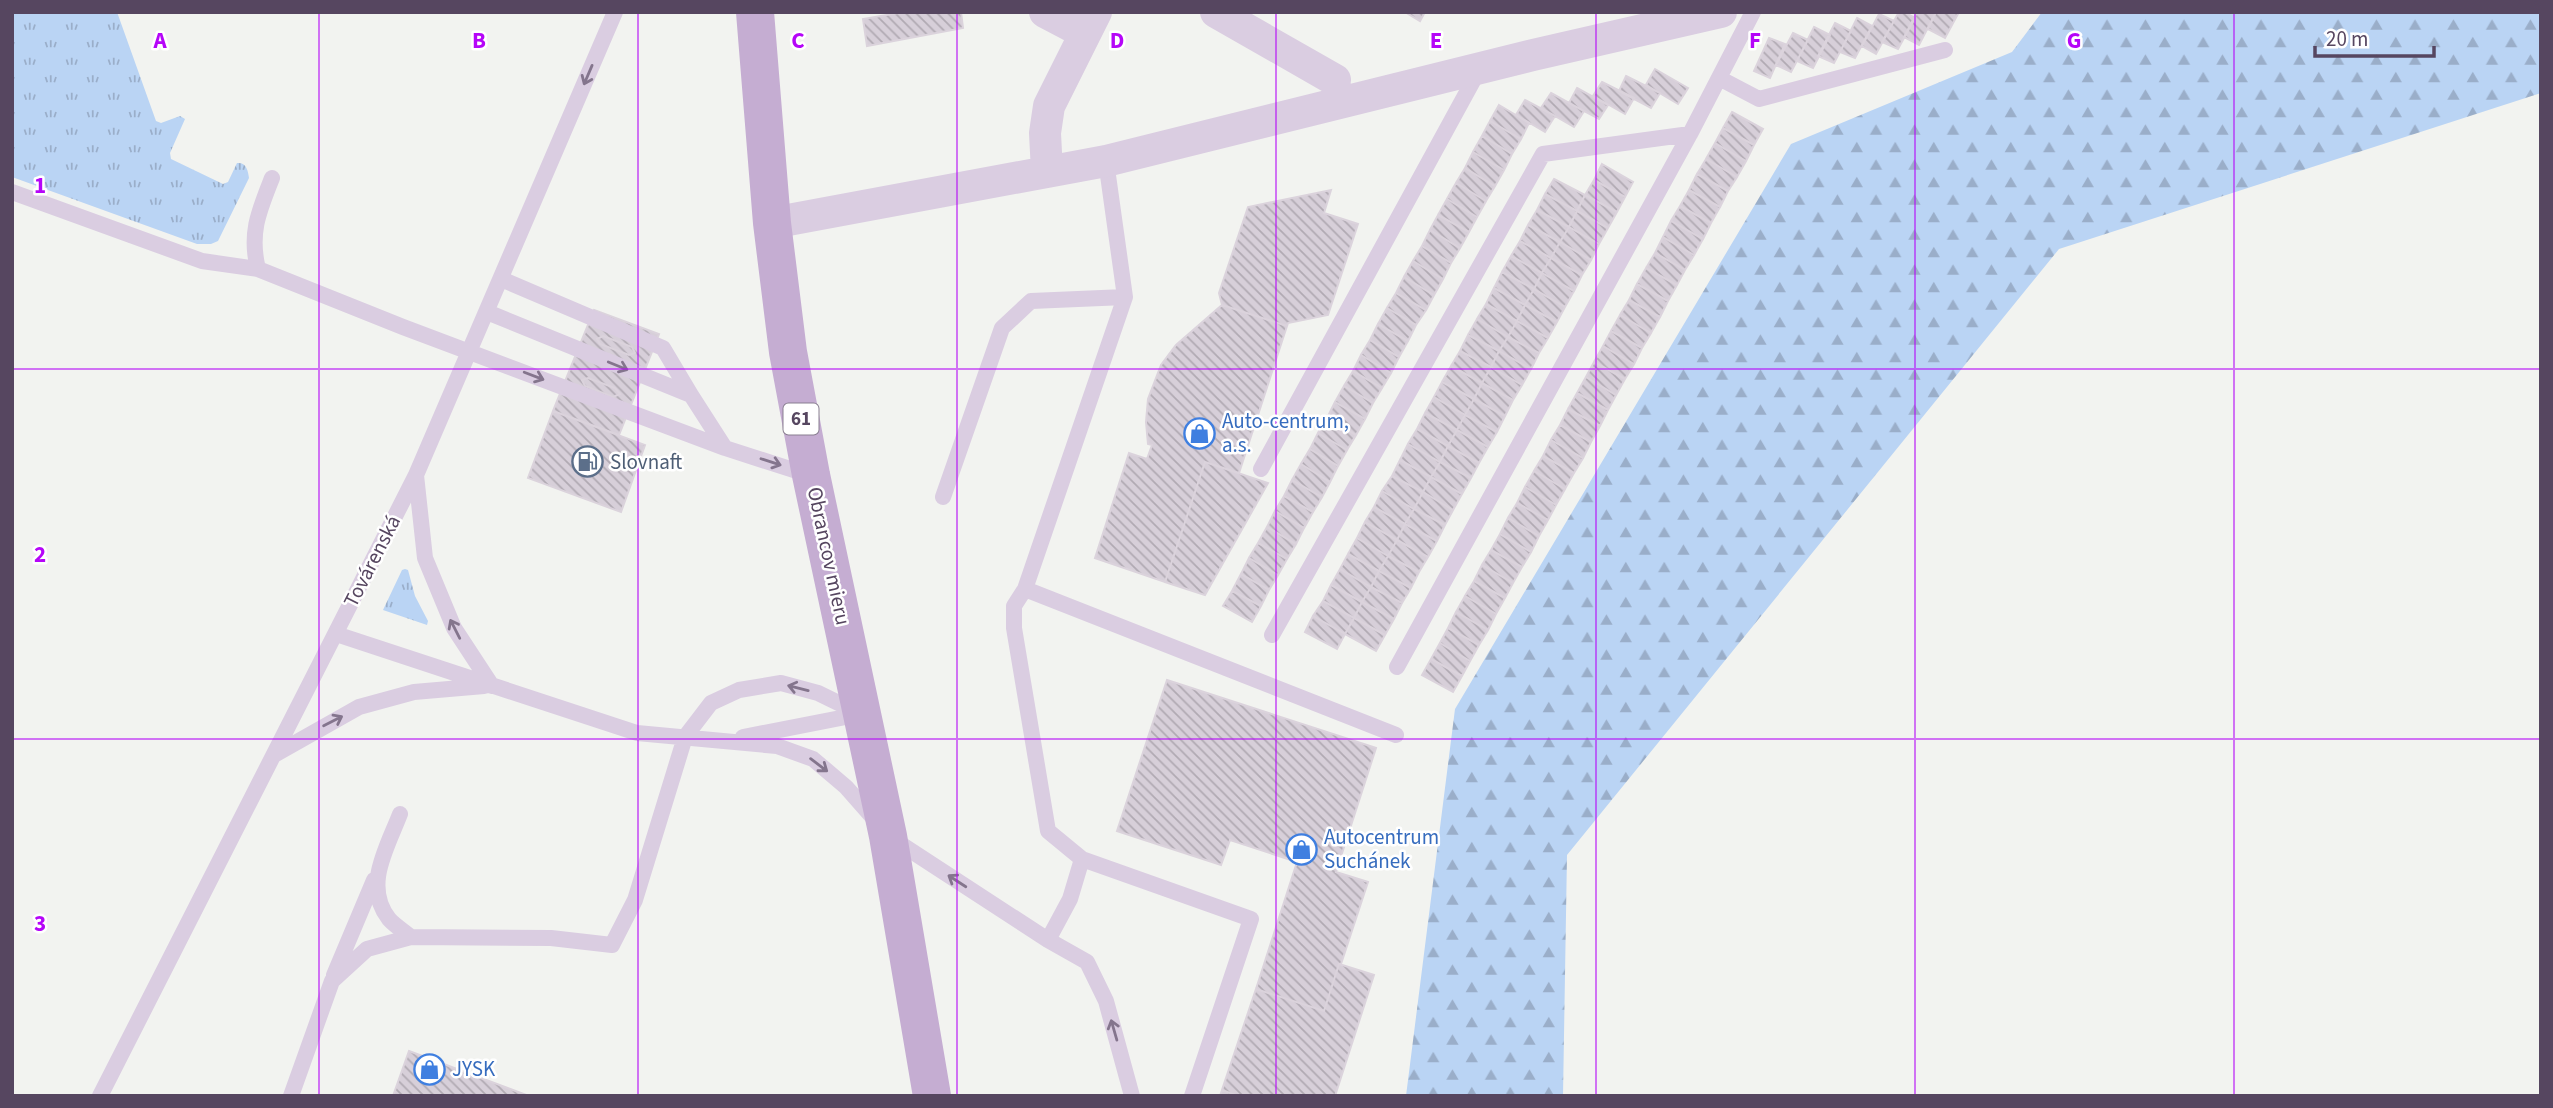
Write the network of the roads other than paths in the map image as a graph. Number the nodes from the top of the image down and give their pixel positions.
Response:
1 (615, 12) edge
2 (755, 12) edge
3 (1045, 12) edge
4 (1216, 12) edge
5 (1721, 12) edge
6 (1753, 12) edge
7 (1090, 23) edge
8 (1945, 50) dead end
9 (1480, 68) junction
10 (1719, 78) junction
11 (1335, 80) dead end
12 (1690, 134) junction
13 (1106, 160) junction
14 (1047, 172) junction
15 (272, 178) dead end
16 (12, 192) edge
17 (772, 223) junction
18 (258, 268) junction
19 (501, 279) junction
20 (1125, 297) junction
21 (487, 313) junction
22 (470, 352) junction
23 (691, 395) junction
24 (725, 448) junction
25 (1261, 469) dead end
26 (415, 475) junction
27 (811, 475) junction
28 (943, 498) dead end
29 (1025, 589) junction
30 (335, 634) junction
31 (1272, 635) dead end
32 (1397, 667) dead end
33 (492, 686) junction
34 (861, 714) junction
35 (1396, 735) dead end
36 (685, 737) junction
37 (731, 740) junction
38 (274, 755) junction
39 (400, 814) dead end
40 (888, 836) junction
41 (1082, 859) junction
42 (377, 872) junction
43 (411, 937) junction
44 (1048, 940) junction
45 (332, 981) junction
46 (100, 1096) edge
47 (291, 1096) edge
48 (932, 1096) edge
49 (1132, 1096) edge
50 (1192, 1096) edge

1 -> 19 lane, Továrenská
2 - 17 main road, Obrancov mieru / 61
3 - 7 street
4 - 11 street
5 - 9 street
6 - 10 lane
7 - 14 street
8 - 10 lane
9 - 13 street
9 - 25 lane
10 - 12 lane
12 - 31 lane
12 - 32 lane
13 - 14 street
13 - 20 lane
14 - 17 street
15 - 18 lane
16 - 18 lane
17 - 27 main road, Obrancov mieru / 61
18 - 22 lane
19 - 21 lane, Továrenská
19 - 23 lane
20 - 28 lane
20 - 29 lane
21 - 22 lane, Továrenská
21 -> 23 lane
22 -> 24 lane
22 - 26 lane, Továrenská
23 - 24 lane
24 -> 27 lane
26 - 30 lane, Továrenská
33 -> 26 lane
27 - 34 main road, Obrancov mieru / 61
29 - 35 lane
29 - 41 lane
30 - 33 lane
30 - 38 lane, Továrenská
33 - 36 lane
38 -> 33 lane
34 -> 36 lane
34 - 37 lane
34 - 40 main road, Obrancov mieru / 61
36 - 37 lane
36 - 43 lane
37 -> 40 lane
38 - 46 lane, Továrenská
39 - 42 lane
44 -> 40 lane
40 - 48 main road, Obrancov mieru / 61
41 - 44 lane
41 - 50 lane
42 - 43 lane
42 - 45 lane
43 - 45 lane
49 -> 44 lane
45 - 47 lane

